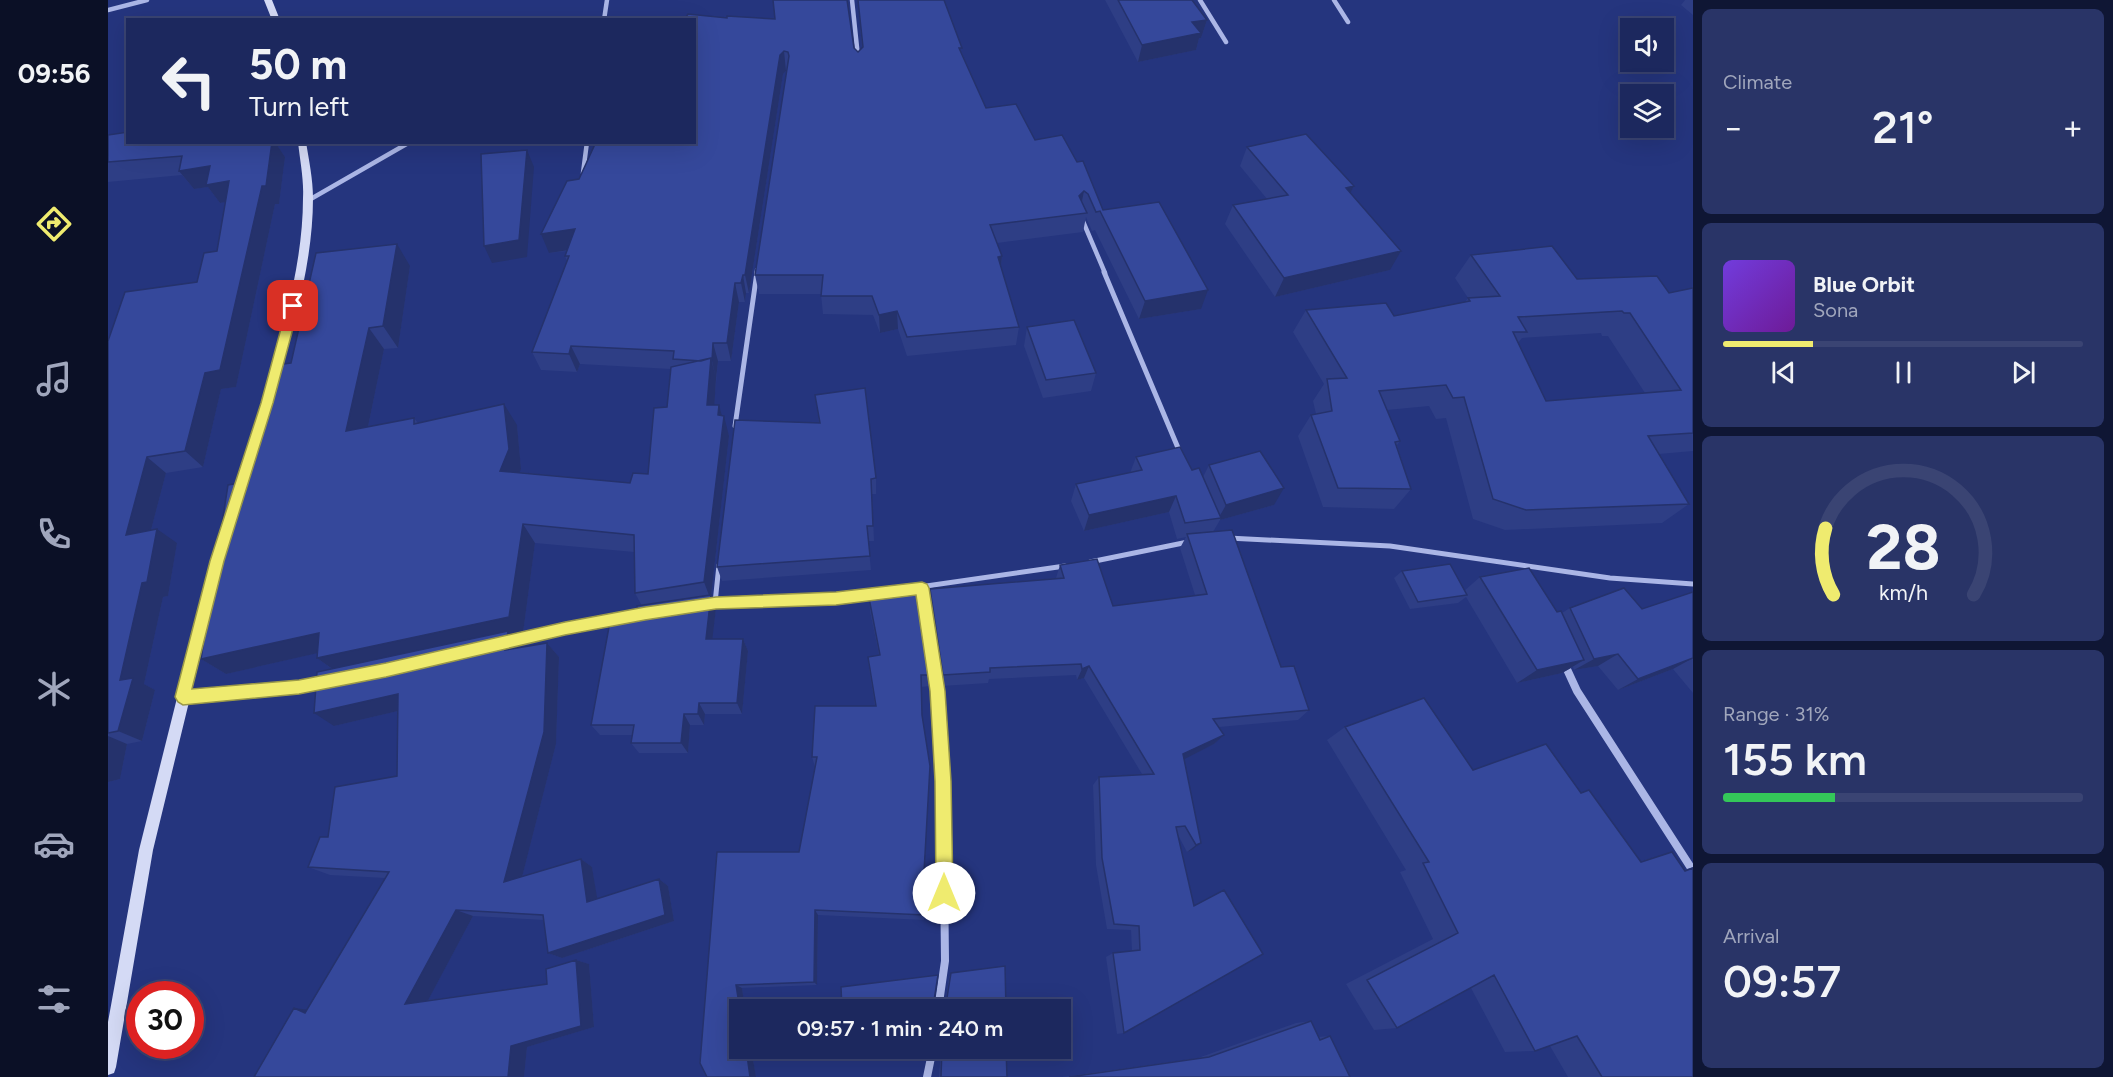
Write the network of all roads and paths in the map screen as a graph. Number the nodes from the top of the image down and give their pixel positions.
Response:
1 (147, 0) edge
2 (268, 0) edge
3 (606, 0) edge
4 (852, 0) edge
5 (1200, 0) edge
6 (1334, 0) edge
7 (108, 10) edge
8 (275, 18) edge
9 (604, 18) edge
10 (1347, 22) dead end
11 (1226, 42) dead end
12 (860, 67) edge
13 (302, 144) edge
14 (407, 144) edge
15 (587, 144) edge
16 (583, 174) edge
17 (309, 201) junction
18 (1080, 215) edge
19 (757, 267) edge
20 (270, 392) edge
21 (734, 436) edge
22 (1182, 457) edge
23 (1219, 538) edge
24 (224, 539) edge
25 (1198, 540) edge
26 (720, 560) edge
27 (1522, 565) junction
28 (1526, 576) edge
29 (1693, 584) edge
30 (922, 588) junction
31 (716, 603) junction
32 (692, 606) edge
33 (657, 612) edge
34 (495, 643) edge
35 (1563, 659) edge
36 (332, 680) edge
37 (183, 697) junction
38 (1693, 870) edge
39 (940, 999) edge
40 (931, 1059) edge
41 (108, 1067) edge
42 (927, 1077) edge

1 - 7 street
2 - 8 street
3 - 9 street
4 - 12 street
5 - 11 street
6 - 10 street
13 - 17 street
14 - 17 street
15 - 16 street
17 - 20 street
18 - 22 street
19 - 21 street
23 - 27 street
24 - 37 street
25 - 30 street
26 - 31 street
27 - 28 street
27 - 29 street
30 - 31 street
30 - 39 street
31 - 32 street
33 - 34 street
35 - 38 street
36 - 37 street
37 - 41 street
40 - 42 street

